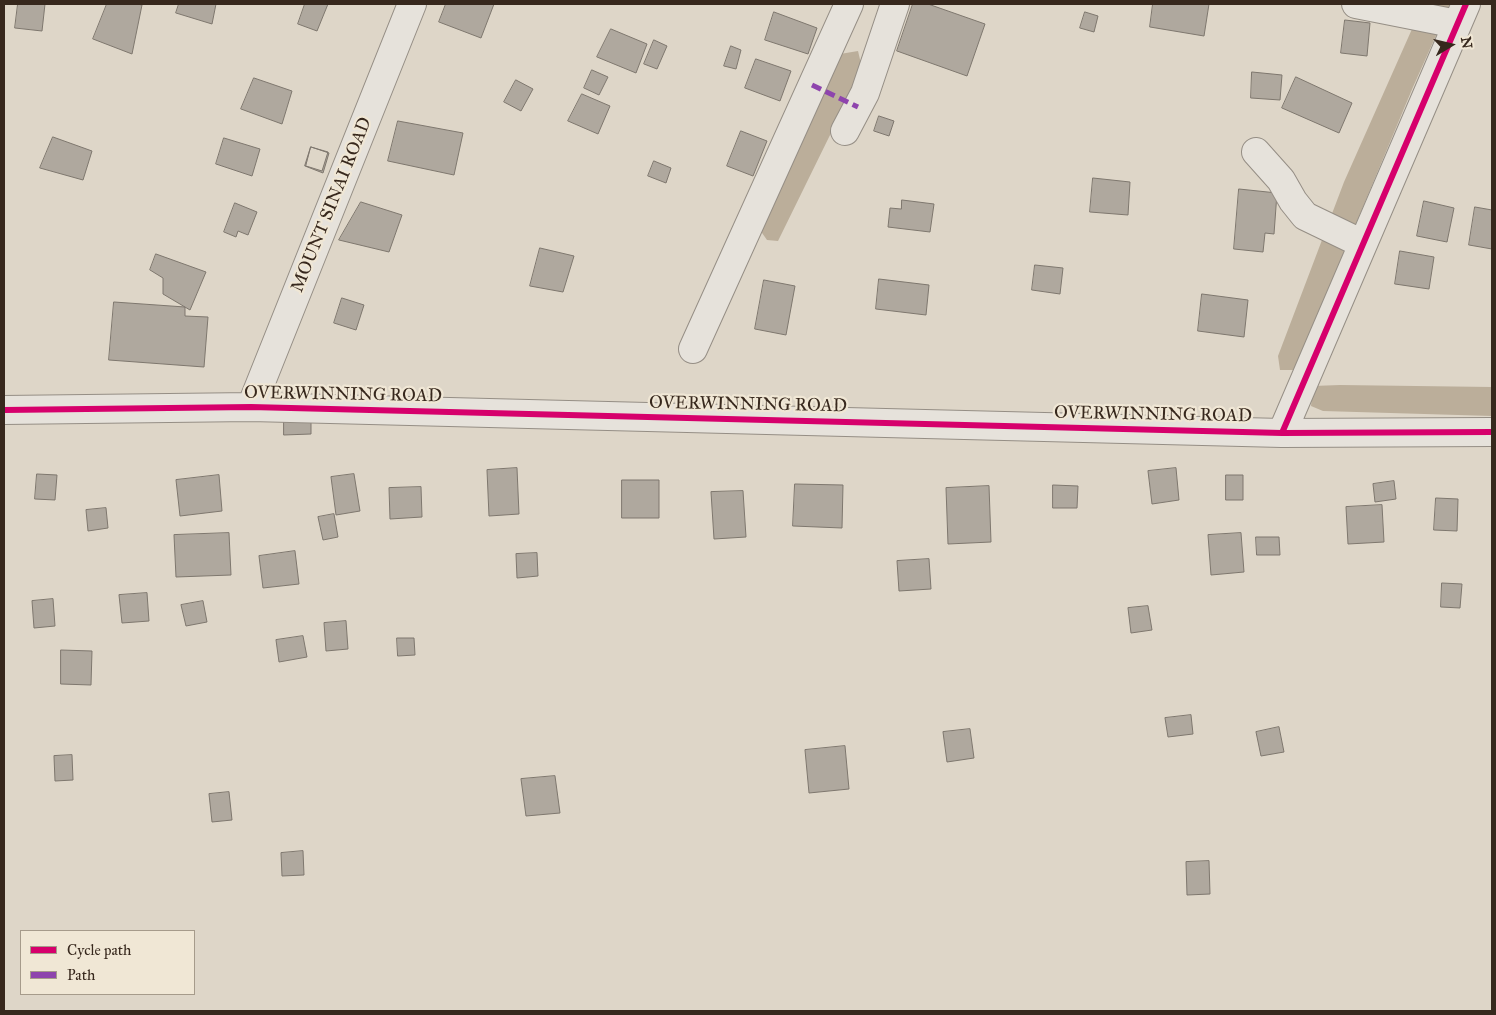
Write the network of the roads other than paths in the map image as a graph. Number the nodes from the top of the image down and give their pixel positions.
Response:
1 (412, 4) edge
2 (849, 4) edge
3 (895, 4) edge
4 (1356, 4) edge
5 (1461, 14) edge
6 (845, 132) dead end
7 (1256, 152) dead end
8 (1359, 242) junction
9 (693, 349) dead end
10 (251, 407) junction
11 (4, 410) edge
12 (1492, 432) edge
13 (1282, 433) junction

1 - 10 street, MOUNT SINAI ROAD
2 - 9 street
3 - 6 street
4 - 5 street
5 - 8 street
7 - 8 street
8 - 13 street
10 - 11 street, OVERWINNING ROAD
10 - 13 street, OVERWINNING ROAD
12 - 13 street, OVERWINNING ROAD

